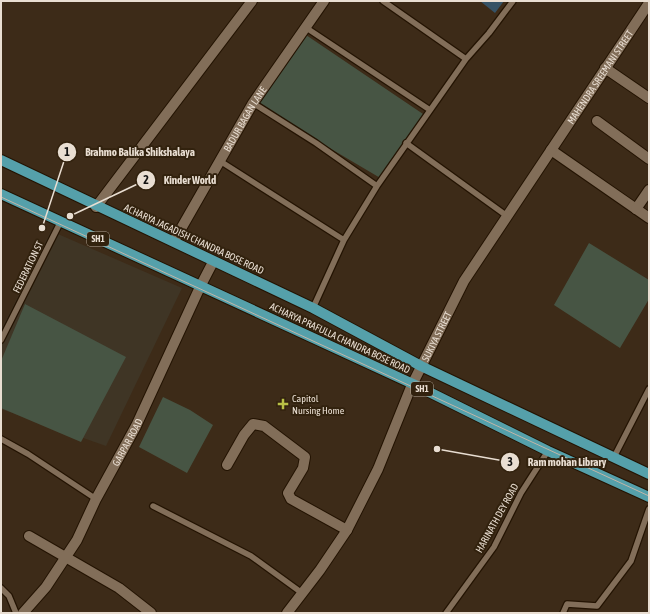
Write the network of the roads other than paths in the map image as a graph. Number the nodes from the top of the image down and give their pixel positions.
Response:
1 (252, 1) edge
2 (324, 1) edge
3 (383, 1) edge
4 (513, 1) edge
5 (649, 3) edge
6 (305, 27) junction
7 (466, 59) junction
8 (605, 68) junction
9 (649, 98) edge
10 (253, 103) junction
11 (430, 110) junction
12 (597, 121) dead end
13 (406, 142) junction
14 (552, 150) junction
15 (649, 159) edge
16 (1, 160) edge
17 (220, 161) junction
18 (377, 186) junction
19 (649, 190) edge
20 (1, 194) edge
21 (96, 206) junction
22 (636, 209) junction
23 (507, 216) junction
24 (649, 218) edge
25 (60, 223) junction
26 (344, 240) junction
27 (174, 241) junction
28 (213, 262) junction
29 (197, 285) junction
30 (313, 308) junction
31 (1, 340) edge
32 (421, 366) junction
33 (413, 384) junction
34 (649, 389) edge
35 (1, 439) edge
36 (548, 451) junction
37 (614, 457) junction
38 (227, 465) dead end
39 (649, 474) edge
40 (649, 496) edge
41 (96, 499) junction
42 (153, 506) dead end
43 (649, 509) edge
44 (347, 530) junction
45 (29, 536) dead end
46 (67, 556) junction
47 (1, 588) edge
48 (302, 593) junction
49 (16, 613) edge
50 (23, 613) edge
51 (151, 613) edge
52 (287, 613) edge
53 (446, 613) edge
54 (563, 613) edge

1 - 21 street
2 - 6 street, BADUR BAGAN LANE
3 - 7 lane
4 - 7 lane
5 - 8 street, MAHENDRA SREEMANI STREET
6 - 10 street, BADUR BAGAN LANE
6 - 11 lane
7 - 11 lane
8 - 9 street
8 - 14 street, MAHENDRA SREEMANI STREET
10 - 17 street, BADUR BAGAN LANE
10 - 18 lane
11 - 13 lane
12 - 15 street
13 - 18 lane
13 - 23 lane
14 - 22 street
14 - 23 street, SUKIYA STREET
16 - 21 main road, ACHARYA JAGADISH CHANDRA BOSE ROAD
17 - 26 lane
17 - 27 street, BADUR BAGAN LANE
18 - 26 lane
19 - 22 street
20 - 25 main road, SH1
21 - 27 main road, ACHARYA JAGADISH CHANDRA BOSE ROAD
22 - 24 street
23 - 32 street, SUKIYA STREET
25 - 29 main road, SH1
25 - 31 lane, FEDERATION ST
26 - 30 lane
27 - 28 main road, ACHARYA JAGADISH CHANDRA BOSE ROAD
28 - 29 street, GARPAR ROAD
28 - 30 main road, ACHARYA JAGADISH CHANDRA BOSE ROAD
29 - 33 main road, ACHARYA PRAFULLA CHANDRA BOSE ROAD / SH1
29 - 41 street, GARPAR ROAD
30 - 32 main road, ACHARYA PRAFULLA CHANDRA BOSE ROAD / SH1
32 - 33 street, SUKIYA STREET
32 - 37 main road, ACHARYA PRAFULLA CHANDRA BOSE ROAD / SH1
33 - 36 main road, ACHARYA PRAFULLA CHANDRA BOSE ROAD / SH1
33 - 44 street, SUKIYA STREET
34 - 37 lane
35 - 41 lane
36 - 40 main road, ACHARYA PRAFULLA CHANDRA BOSE ROAD / SH1
36 - 53 lane, HARINATH DEY ROAD
37 - 39 main road, ACHARYA PRAFULLA CHANDRA BOSE ROAD / SH1
38 - 44 street
41 - 46 street, GARPAR ROAD
42 - 48 lane
43 - 54 lane
44 - 48 street, SUKIYA STREET
45 - 46 street
46 - 50 street, GARPAR ROAD
46 - 51 street
47 - 49 lane
48 - 52 street, SUKIYA STREET

